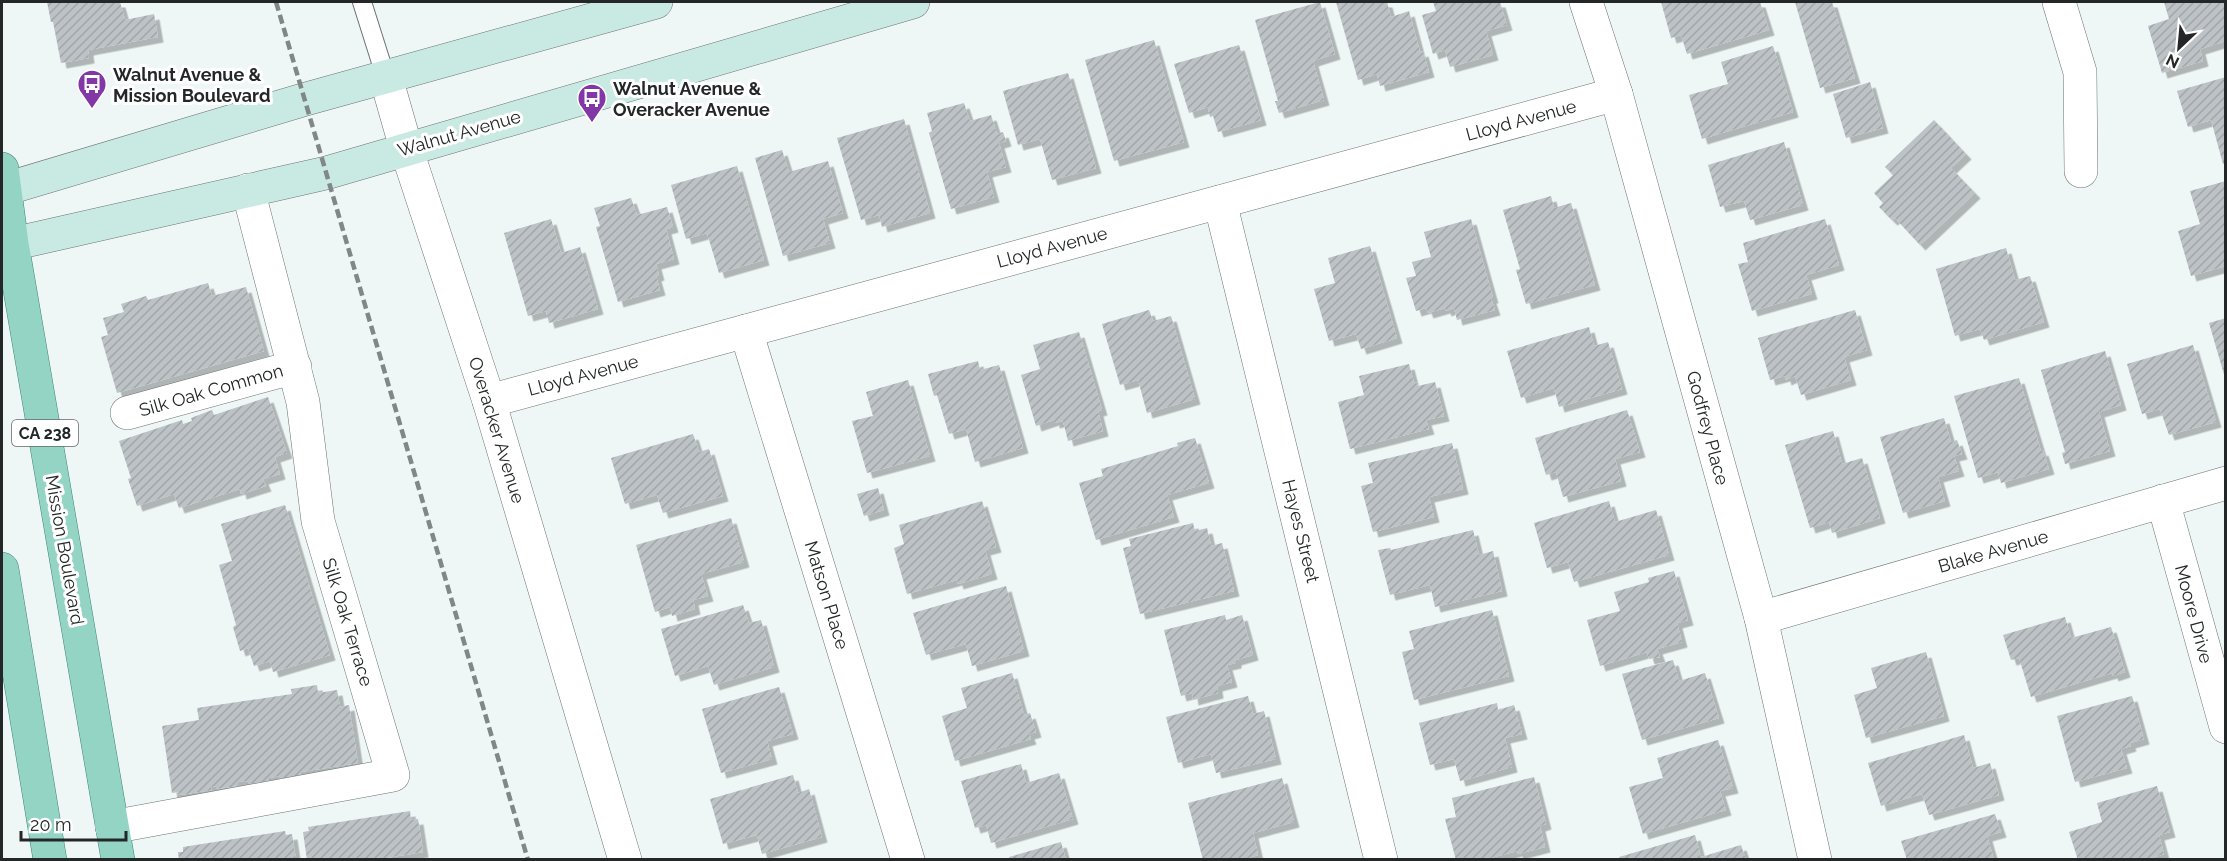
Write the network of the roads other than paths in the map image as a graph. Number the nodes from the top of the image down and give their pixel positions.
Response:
1 (362, 2) edge
2 (656, 2) edge
3 (913, 2) edge
4 (1586, 2) edge
5 (2059, 2) edge
6 (386, 78) junction
7 (1616, 94) junction
8 (406, 148) junction
9 (2080, 171) dead end
10 (3, 182) edge
11 (248, 190) junction
12 (1220, 202) junction
13 (7, 243) edge
14 (746, 331) junction
15 (294, 367) junction
16 (489, 401) junction
17 (127, 413) dead end
18 (2226, 483) edge
19 (2163, 501) junction
20 (2, 569) edge
21 (1761, 618) junction
22 (2226, 728) edge
23 (112, 827) junction
24 (50, 860) edge
25 (118, 860) edge
26 (626, 860) edge
27 (908, 860) edge
28 (1382, 860) edge
29 (1815, 860) edge

1 - 6 lane, Overacker Avenue
2 - 6 main road
3 - 8 main road, Walnut Avenue
4 - 7 street, Godfrey Place
5 - 9 street
6 - 8 street, Overacker Avenue
6 - 10 main road
7 - 12 street, Lloyd Avenue
7 - 21 street, Godfrey Place
8 - 11 main road, Walnut Avenue
8 - 16 street, Overacker Avenue
10 - 13 main road, Mission Boulevard / CA 238
11 - 13 main road, Walnut Avenue
11 - 15 street, Silk Oak Terrace
12 - 14 street, Lloyd Avenue
12 - 28 street, Hayes Street
13 - 23 main road, Mission Boulevard / CA 238
14 - 16 street, Lloyd Avenue
14 - 27 street, Matson Place
15 - 17 street, Silk Oak Common
15 - 23 street, Silk Oak Terrace
16 - 26 street, Overacker Avenue
18 - 19 street, Blake Avenue
19 - 21 street, Blake Avenue
19 - 22 street, Moore Drive
20 - 24 main road
21 - 29 street, Godfrey Place
23 - 25 main road, Mission Boulevard / CA 238

